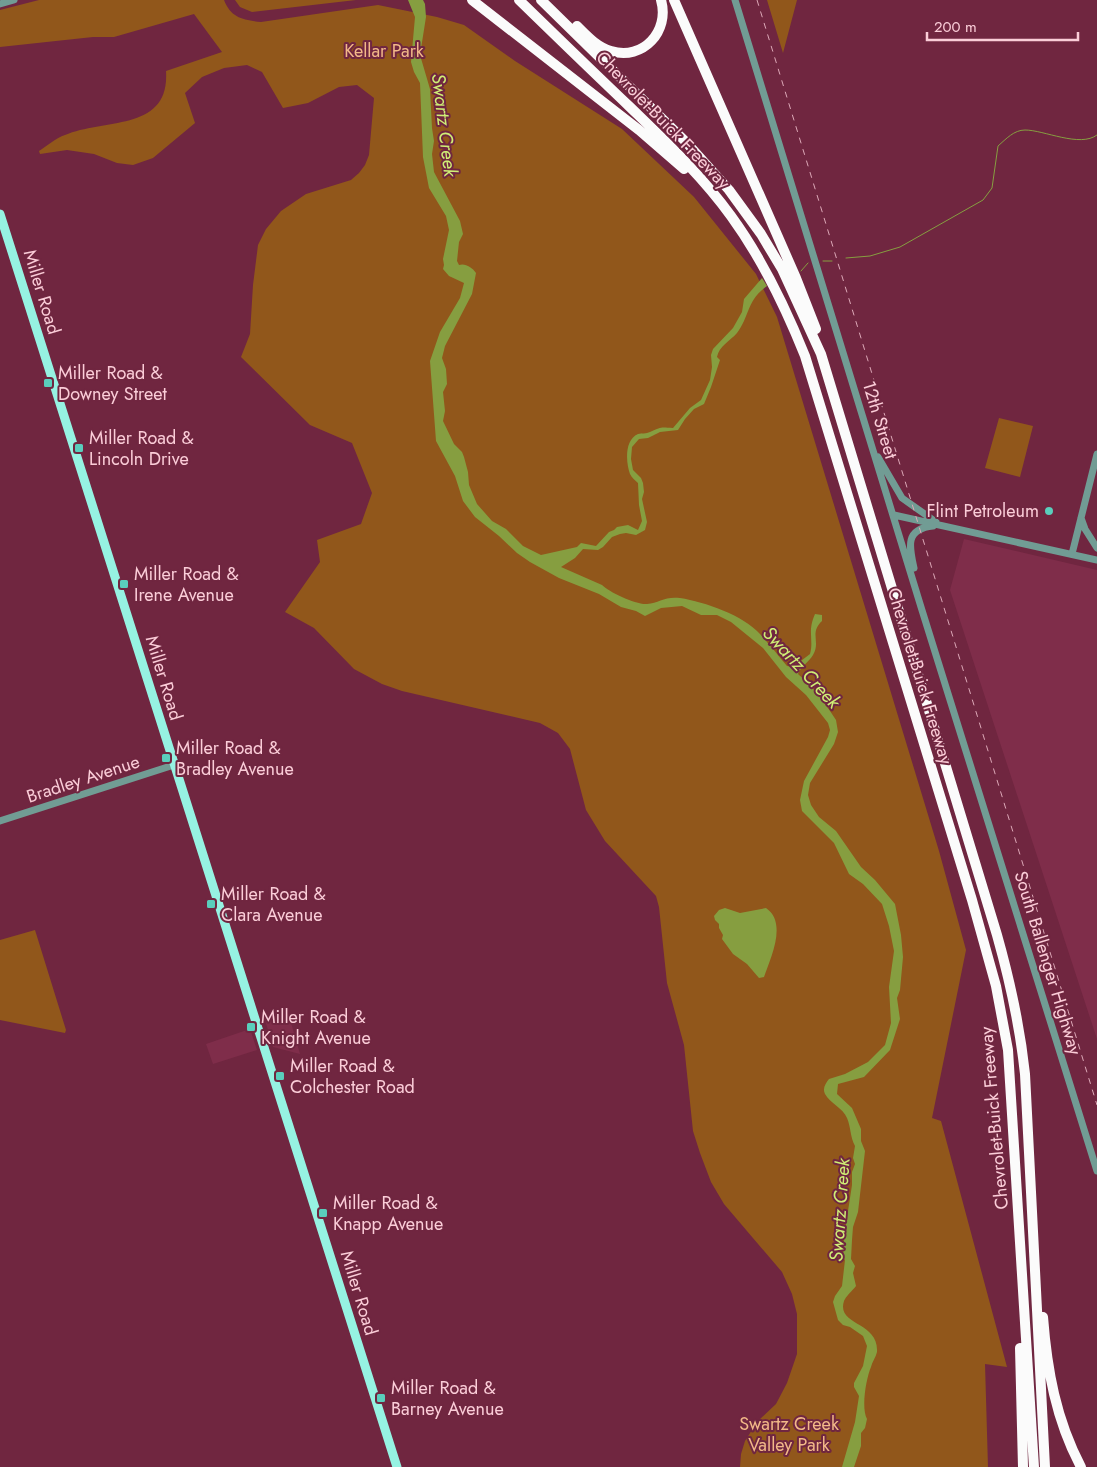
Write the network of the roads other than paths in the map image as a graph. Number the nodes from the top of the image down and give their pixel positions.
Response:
1 (14, 0) edge
2 (472, 0) edge
3 (519, 0) edge
4 (541, 0) edge
5 (547, 0) edge
6 (662, 0) edge
7 (674, 0) edge
8 (735, 0) edge
9 (0, 4) edge
10 (717, 197) junction
11 (0, 214) edge
12 (821, 354) junction
13 (873, 449) junction
14 (1097, 454) edge
15 (894, 515) junction
16 (1081, 518) junction
17 (941, 525) junction
18 (1097, 548) edge
19 (1072, 554) junction
20 (1097, 560) edge
21 (921, 608) junction
22 (174, 765) junction
23 (0, 821) edge
24 (997, 850) joint
25 (1029, 1145) junction
26 (1097, 1171) edge
27 (1017, 1192) junction
28 (397, 1467) edge
29 (1023, 1467) edge
30 (1034, 1467) edge
31 (1045, 1467) edge
32 (1081, 1467) edge

1 - 9 street
2 - 10 highway
3 - 10 highway, Chevrolet-Buick Freeway
4 - 12 highway, Chevrolet-Buick Freeway
5 - 6 highway
7 - 12 highway
8 - 13 street, 12th Street
10 - 27 highway, Chevrolet-Buick Freeway
11 - 22 main road, Miller Road
12 - 25 highway, Chevrolet-Buick Freeway
13 - 15 street, 12th Street
13 - 17 street
14 - 16 street
15 - 17 street
15 - 21 street, 12th Street
16 - 18 street
16 - 19 street
17 - 19 street
17 - 21 street
19 - 20 street
21 - 24 street, 12th Street
22 - 23 street, Bradley Avenue
22 - 28 main road, Miller Road
24 - 26 street, South Ballenger Highway
25 - 31 highway, Chevrolet-Buick Freeway
25 - 32 highway
27 - 29 highway
27 - 30 highway, Chevrolet-Buick Freeway

